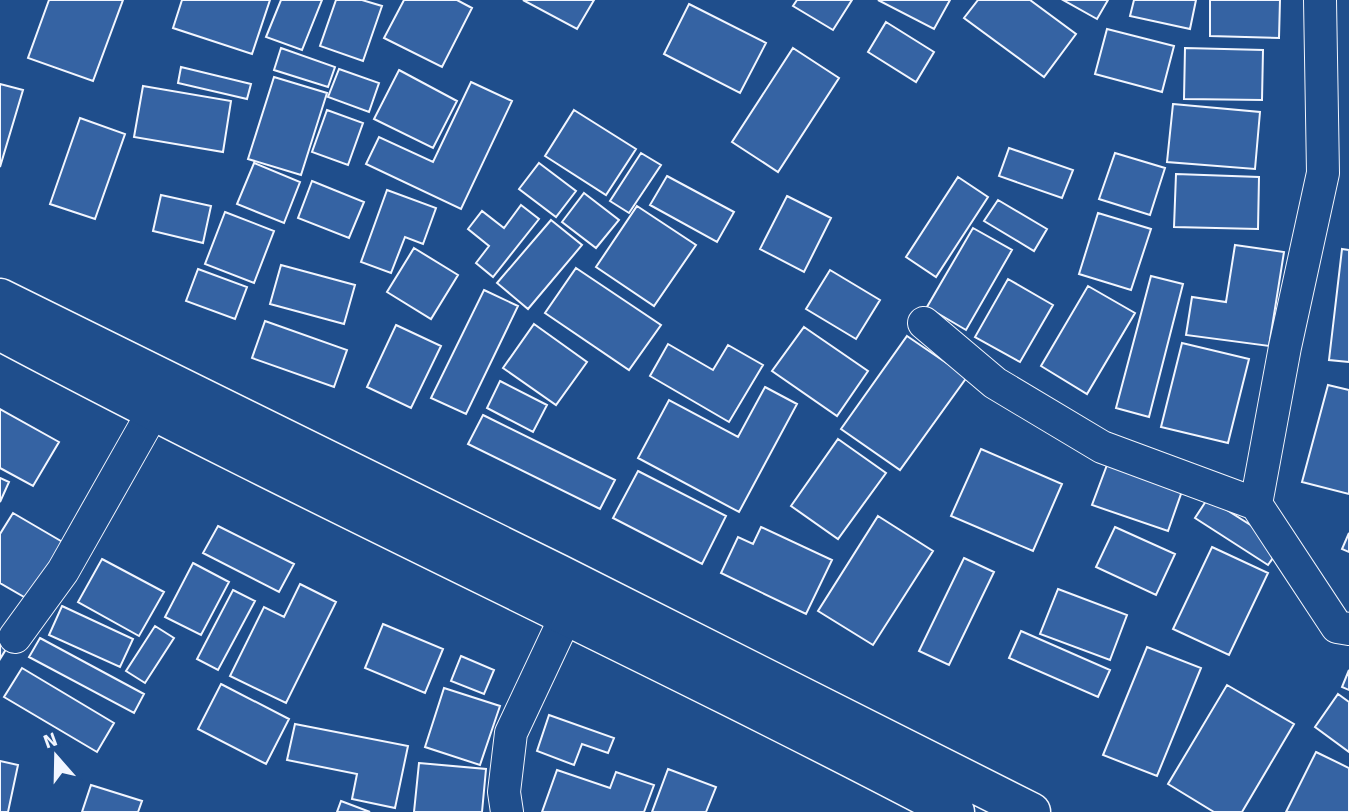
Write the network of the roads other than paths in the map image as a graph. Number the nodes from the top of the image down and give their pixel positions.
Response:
1 (1320, 0) edge
2 (0, 298) edge
3 (924, 323) dead end
4 (0, 331) edge
5 (153, 412) junction
6 (1256, 504) junction
7 (566, 616) junction
8 (1349, 629) edge
9 (15, 636) dead end
10 (507, 812) edge
11 (955, 812) edge
12 (1031, 812) edge

1 - 6 street
2 - 12 main road
3 - 6 street
4 - 5 main road
5 - 7 main road
5 - 9 street
6 - 8 street
7 - 10 street
7 - 11 main road

